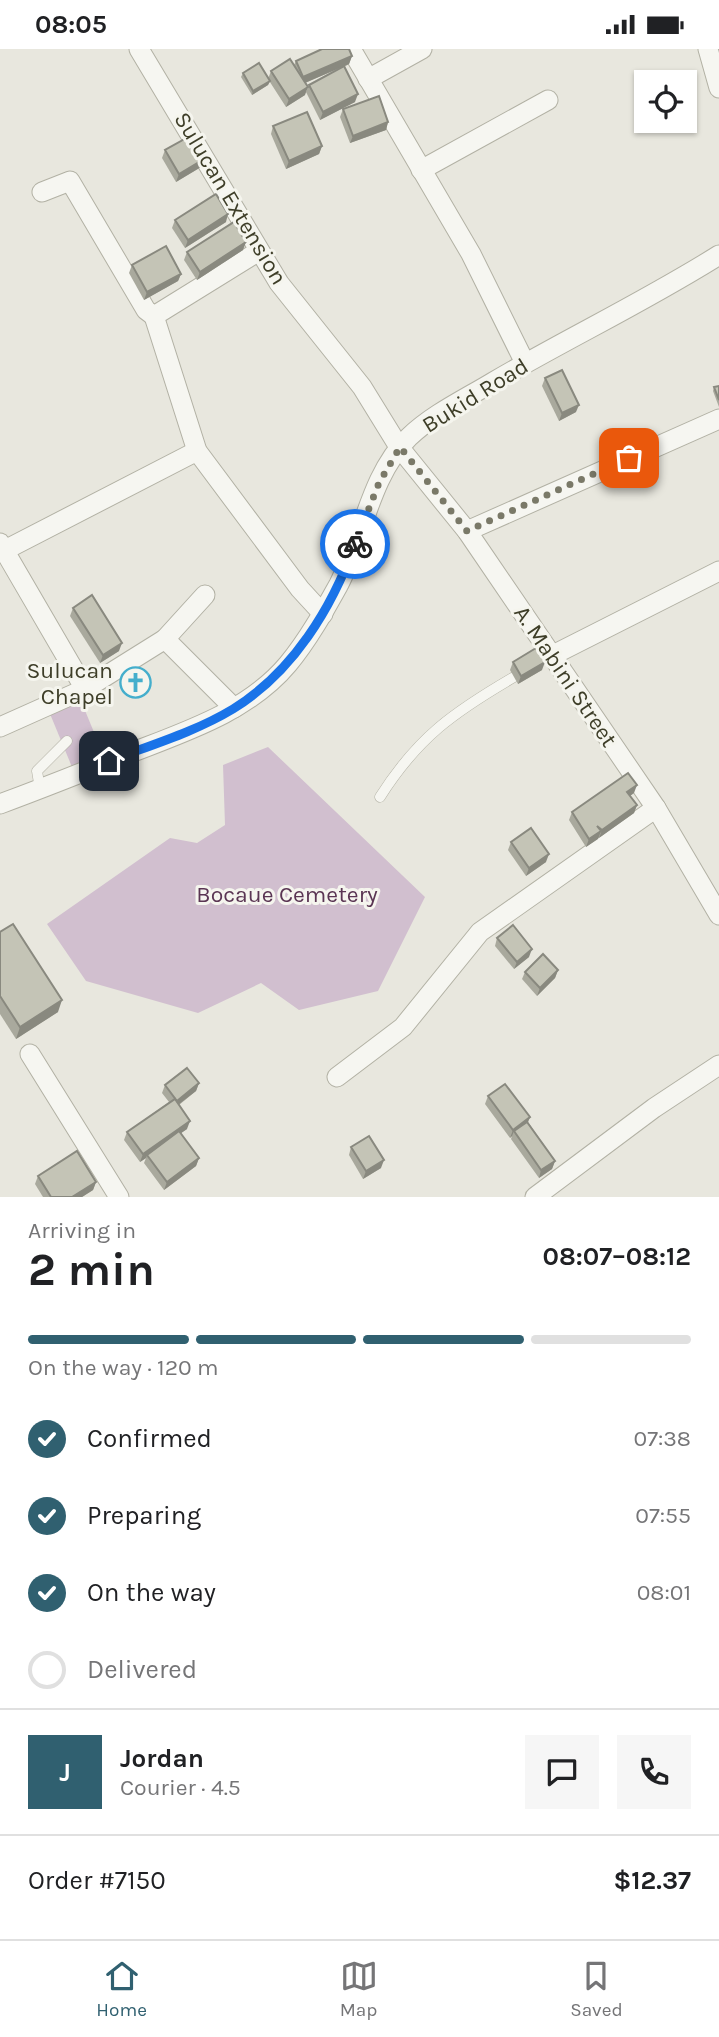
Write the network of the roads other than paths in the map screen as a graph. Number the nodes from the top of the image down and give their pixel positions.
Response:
1 (139, 49) edge
2 (351, 49) edge
3 (422, 49) edge
4 (708, 49) edge
5 (368, 79) junction
6 (719, 88) edge
7 (548, 100) dead end
8 (421, 170) junction
9 (42, 192) dead end
10 (258, 251) junction
11 (719, 255) edge
12 (155, 316) junction
13 (525, 363) junction
14 (719, 419) edge
15 (400, 447) junction
16 (197, 451) junction
17 (467, 531) junction
18 (2, 549) edge
19 (719, 571) edge
20 (205, 595) dead end
21 (323, 614) junction
22 (165, 639) junction
23 (545, 660) junction
24 (514, 677) edge
25 (85, 689) junction
26 (234, 708) junction
27 (0, 727) edge
28 (67, 741) dead end
29 (40, 789) junction
30 (380, 797) dead end
31 (0, 804) edge
32 (656, 808) junction
33 (719, 915) edge
34 (30, 1053) dead end
35 (719, 1065) edge
36 (337, 1077) dead end
37 (119, 1197) edge
38 (534, 1197) edge

1 - 10 street, Sulucan Extension
2 - 5 street
3 - 5 street
4 - 6 street
5 - 8 street
7 - 8 street
8 - 13 street
9 - 12 street
10 - 12 street
10 - 15 street, Sulucan Extension
11 - 13 street, Bukid Road
12 - 16 street
13 - 15 street, Bukid Road
14 - 17 street
15 - 17 street, A. Mabini Street
15 - 21 street, Bukid Road
16 - 18 street
16 - 21 street
17 - 23 street, A. Mabini Street
18 - 25 street
19 - 23 street
20 - 22 street
21 - 26 street, Bukid Road
22 - 25 street
22 - 26 street
23 - 32 street, A. Mabini Street
24 - 30 lane
25 - 27 street
26 - 29 street, Bukid Road
28 - 29 lane
29 - 31 street, Bukid Road
32 - 33 street, A. Mabini Street
32 - 36 street
34 - 37 street
35 - 38 street

